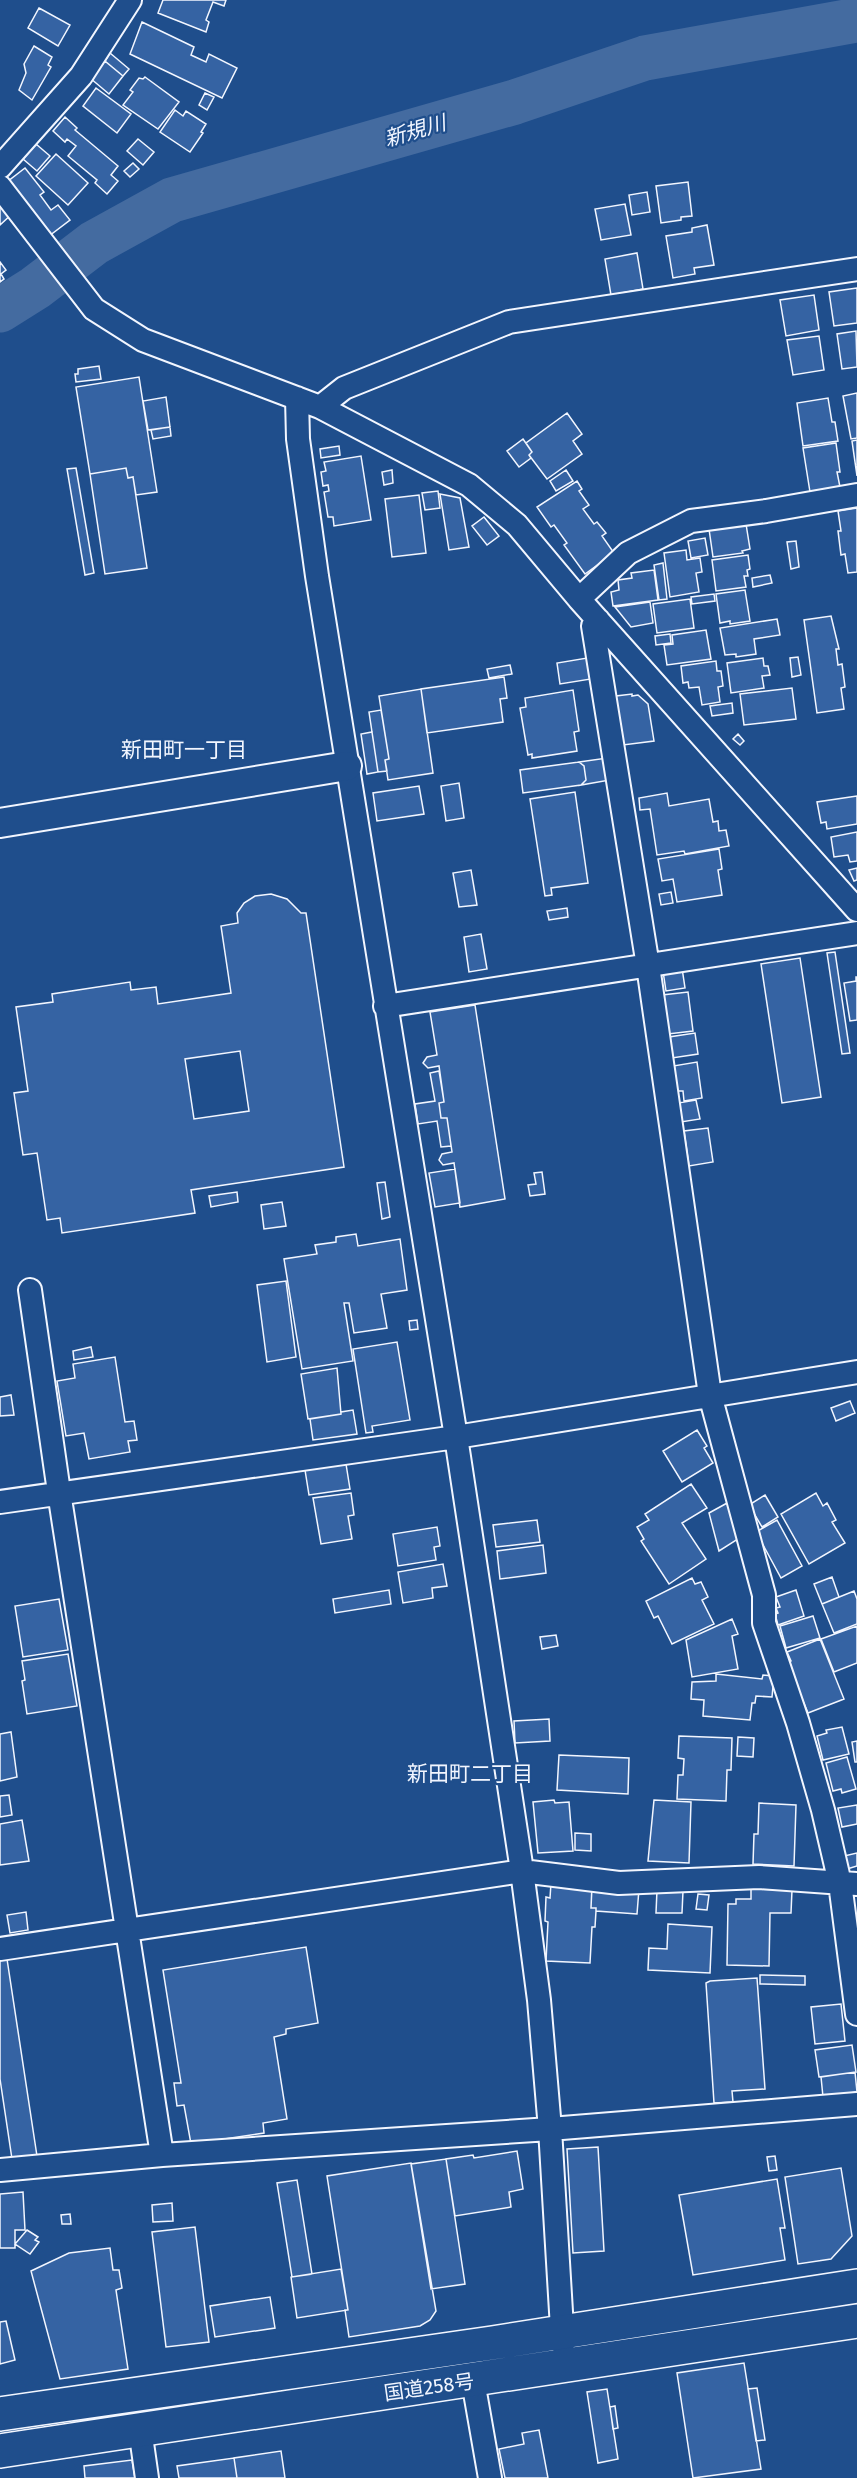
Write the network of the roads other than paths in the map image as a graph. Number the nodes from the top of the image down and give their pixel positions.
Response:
1 (130, 0) edge
2 (0, 167) edge
3 (0, 188) edge
4 (857, 269) edge
5 (297, 398) junction
6 (320, 407) junction
7 (857, 495) edge
8 (579, 599) junction
9 (598, 620) junction
10 (347, 766) junction
11 (0, 823) edge
12 (857, 910) edge
13 (857, 933) edge
14 (648, 966) junction
15 (386, 1006) junction
16 (30, 1290) dead end
17 (857, 1372) edge
18 (710, 1395) junction
19 (456, 1437) junction
20 (59, 1492) junction
21 (0, 1502) edge
22 (522, 1870) junction
23 (849, 1883) edge
24 (126, 1931) junction
25 (0, 1949) edge
26 (857, 2014) edge
27 (857, 2104) edge
28 (550, 2129) junction
29 (162, 2155) junction
30 (0, 2170) edge
31 (857, 2286) edge
32 (857, 2322) edge
33 (561, 2331) junction
34 (566, 2364) junction
35 (473, 2381) junction
36 (0, 2414) edge
37 (140, 2429) junction
38 (0, 2451) edge
39 (147, 2478) edge
40 (490, 2478) edge

1 - 2 street
3 - 5 street
4 - 6 street
5 - 6 street
5 - 10 street
6 - 8 street
7 - 8 street
8 - 9 street
9 - 12 street
9 - 14 street
10 - 11 street
10 - 15 street
13 - 14 street
14 - 15 street
14 - 18 street
15 - 19 street
16 - 20 street
17 - 18 street
18 - 19 street
18 - 23 street
19 - 20 street
19 - 22 street
20 - 21 street
20 - 24 street
22 - 23 street
22 - 24 street
22 - 28 street
23 - 26 street
24 - 25 street
24 - 29 street
27 - 28 street
28 - 29 street
28 - 33 street
29 - 30 street
31 - 33 highway, 国道258号
32 - 34 highway, 国道258号
33 - 34 street
33 - 36 highway, 国道258号
34 - 35 highway, 国道258号
35 - 37 highway, 国道258号
35 - 40 street
37 - 38 highway, 国道258号
37 - 39 street

